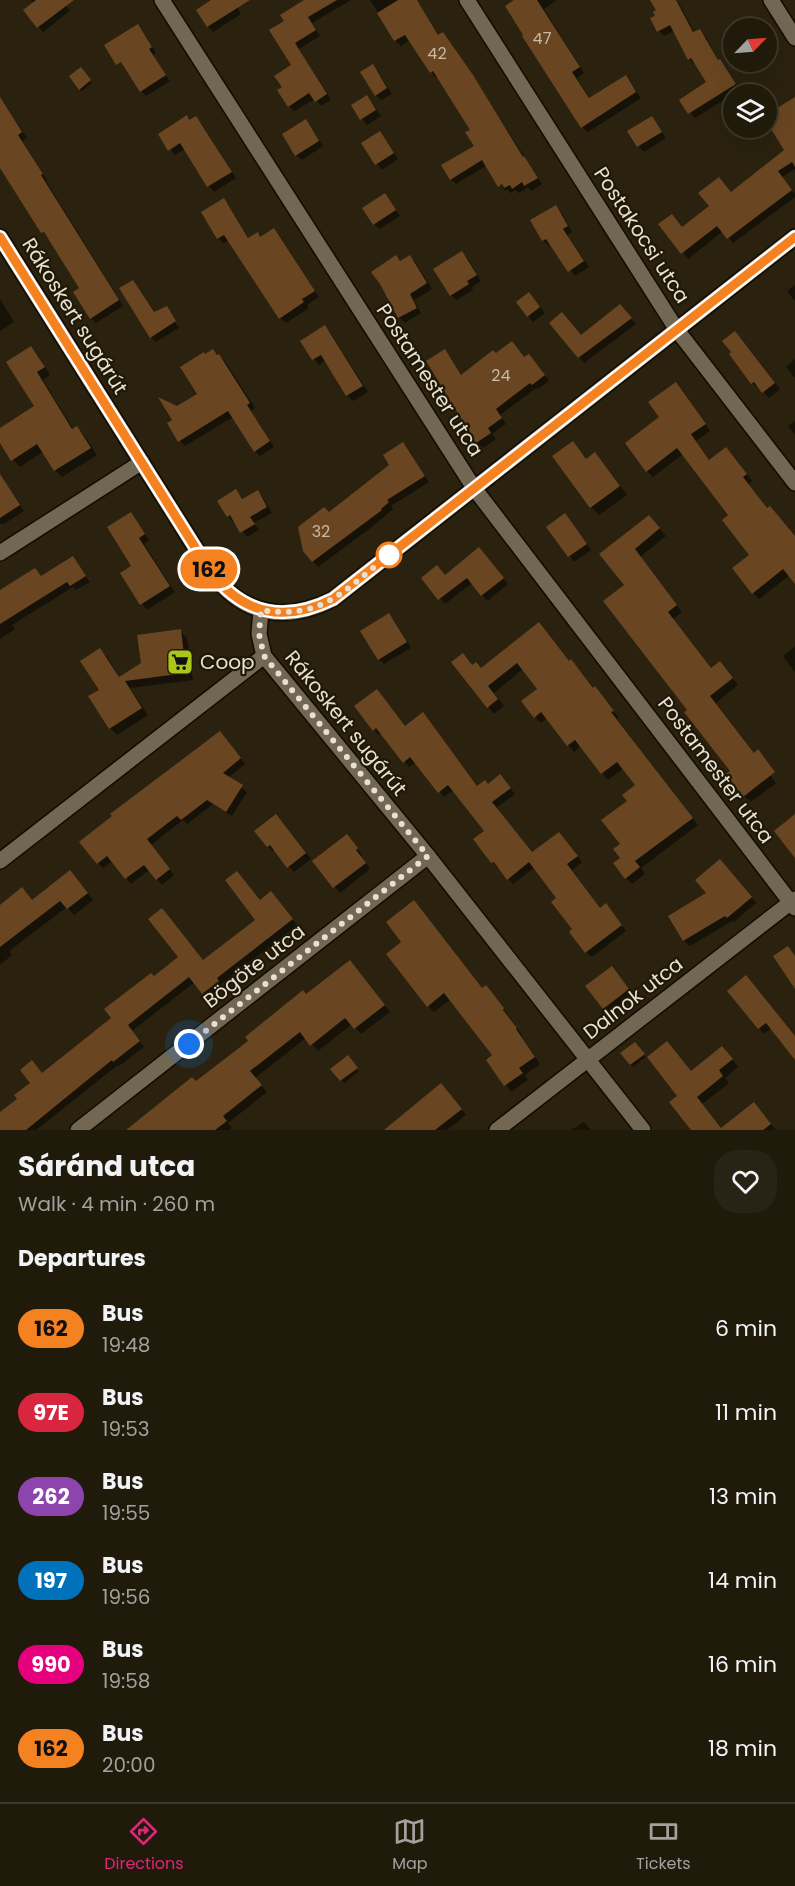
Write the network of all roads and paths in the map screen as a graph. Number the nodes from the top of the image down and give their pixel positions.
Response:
1 (162, 0) edge
2 (467, 0) edge
3 (771, 0) edge
4 (795, 38) edge
5 (795, 237) edge
6 (2, 245) edge
7 (677, 330) junction
8 (142, 462) junction
9 (795, 483) edge
10 (474, 488) junction
11 (0, 553) edge
12 (261, 610) junction
13 (264, 656) junction
14 (428, 856) junction
15 (0, 861) edge
16 (794, 903) edge
17 (588, 1059) junction
18 (78, 1130) edge
19 (497, 1130) edge
20 (643, 1130) edge

1 - 10 street, Postamester utca
2 - 7 street, Postakocsi utca
3 - 4 street
5 - 7 street
6 - 8 street, Rákoskert sugárút
7 - 9 street, Postakocsi utca
7 - 10 street
8 - 11 street
8 - 12 street, Rákoskert sugárút
10 - 12 street
10 - 16 street, Postamester utca
12 - 13 street, Rákoskert sugárút
13 - 14 street, Rákoskert sugárút
13 - 15 street
14 - 17 street, Rákoskert sugárút
14 - 18 street, Bögöte utca
16 - 17 street, Dalnok utca
17 - 19 street, Dalnok utca
17 - 20 street, Rákoskert sugárút

